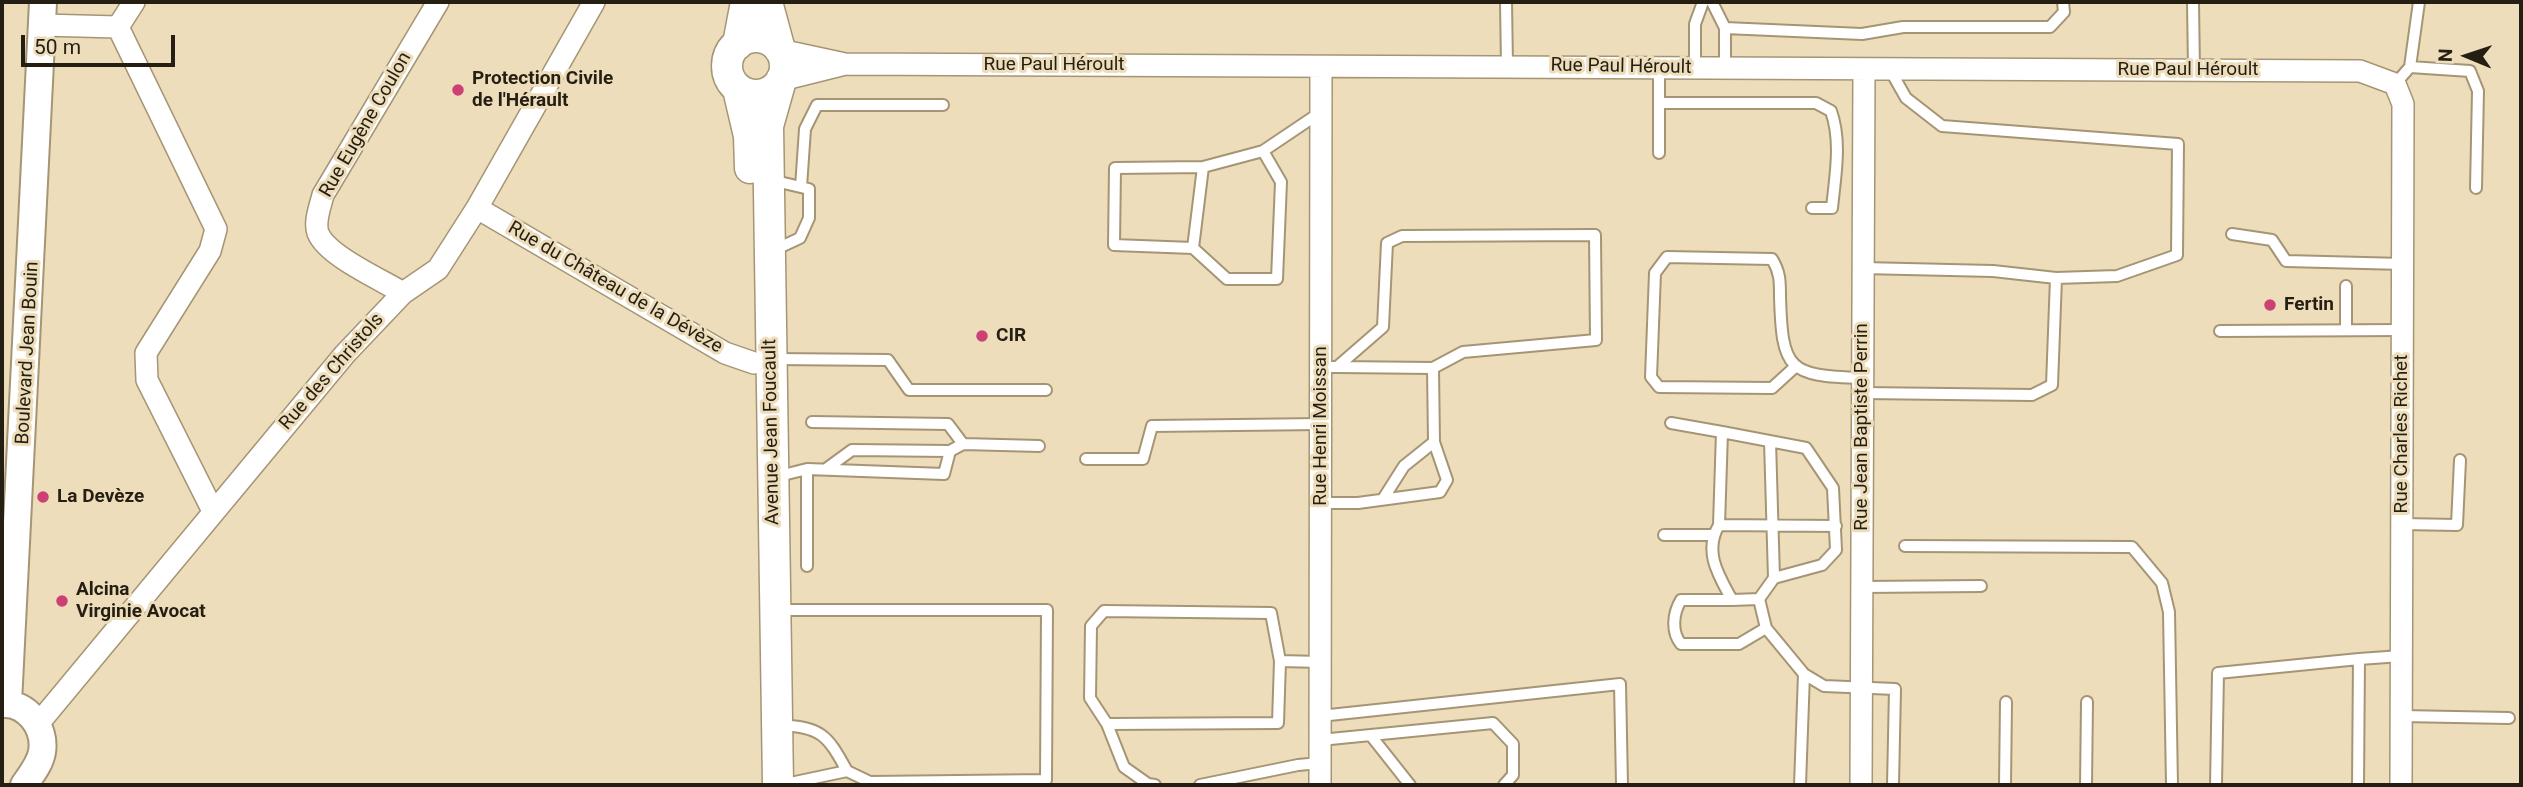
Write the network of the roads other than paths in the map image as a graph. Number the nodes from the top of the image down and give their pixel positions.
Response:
1 (134, 2) edge
2 (438, 2) edge
3 (594, 2) edge
4 (746, 2) edge
5 (768, 2) edge
6 (1506, 2) edge
7 (1703, 2) edge
8 (1712, 2) edge
9 (2063, 2) edge
10 (2193, 2) edge
11 (2419, 2) edge
12 (42, 13) edge
13 (118, 27) junction
14 (1725, 28) junction
15 (737, 44) junction
16 (780, 50) junction
17 (845, 64) junction
18 (1507, 66) junction
19 (1321, 67) junction
20 (2410, 67) junction
21 (1659, 68) junction
22 (1695, 68) junction
23 (1889, 68) junction
24 (1726, 69) junction
25 (1864, 69) junction
26 (2194, 69) junction
27 (781, 80) junction
28 (2395, 84) junction
29 (738, 89) junction
30 (1659, 103) junction
31 (943, 105) dead end
32 (1321, 112) junction
33 (1264, 151) junction
34 (1659, 153) dead end
35 (1203, 167) junction
36 (769, 180) junction
37 (801, 187) junction
38 (2476, 188) dead end
39 (477, 208) junction
40 (1812, 208) dead end
41 (2232, 234) dead end
42 (1193, 248) junction
43 (769, 252) junction
44 (2403, 264) junction
45 (1863, 268) junction
46 (2056, 278) junction
47 (2346, 286) dead end
48 (403, 293) junction
49 (2346, 329) junction
50 (2402, 330) junction
51 (2220, 331) dead end
52 (762, 361) junction
53 (1329, 367) junction
54 (1796, 367) junction
55 (1433, 368) junction
56 (1862, 386) junction
57 (1046, 390) dead end
58 (812, 422) dead end
59 (1671, 423) dead end
60 (1321, 424) junction
61 (1722, 432) junction
62 (1770, 441) junction
63 (1434, 442) junction
64 (962, 444) junction
65 (1039, 446) dead end
66 (950, 451) junction
67 (1086, 459) dead end
68 (2460, 460) dead end
69 (807, 469) junction
70 (826, 469) junction
71 (773, 478) junction
72 (1383, 499) junction
73 (1321, 503) junction
74 (213, 511) junction
75 (2402, 524) junction
76 (1772, 526) junction
77 (1836, 527) junction
78 (1716, 530) junction
79 (1664, 535) dead end
80 (10, 539) edge
81 (1905, 546) dead end
82 (807, 566) dead end
83 (1774, 578) junction
84 (1981, 586) dead end
85 (1862, 587) junction
86 (1759, 599) junction
87 (1732, 600) junction
88 (774, 610) junction
89 (1766, 628) junction
90 (2402, 656) junction
91 (2359, 659) junction
92 (1280, 661) junction
93 (1320, 662) junction
94 (1804, 674) junction
95 (1861, 688) junction
96 (2006, 702) dead end
97 (2087, 702) dead end
98 (5, 704) edge
99 (1320, 716) junction
100 (2402, 716) junction
101 (2509, 718) dead end
102 (38, 724) junction
103 (1107, 724) junction
104 (777, 725) junction
105 (1371, 737) junction
106 (1320, 740) junction
107 (1320, 763) junction
108 (847, 771) junction
109 (24, 785) edge
110 (759, 785) edge
111 (779, 785) edge
112 (1155, 785) edge
113 (1200, 785) edge
114 (1320, 785) edge
115 (1410, 785) edge
116 (1504, 785) edge
117 (1622, 785) edge
118 (1800, 785) edge
119 (1861, 785) edge
120 (1893, 785) edge
121 (2005, 785) edge
122 (2086, 785) edge
123 (2172, 785) edge
124 (2216, 785) edge
125 (2358, 785) edge
126 (2401, 785) edge

1 - 13 street
2 - 48 street, Rue Eugène Coulon
3 - 39 street, Rue des Christols
4 - 15 main road
5 - 16 main road
6 - 18 lane
7 - 22 lane
8 - 14 lane
9 - 14 lane
10 - 26 lane
11 - 20 lane
12 - 13 street
12 - 80 street, Boulevard Jean Bouin
13 - 74 street
14 - 24 lane
15 - 16 main road
15 - 29 main road
16 - 17 street, Rue Paul Héroult
16 - 27 main road
17 - 19 street, Rue Paul Héroult
17 - 27 street, Rue Paul Héroult
18 - 19 street, Rue Paul Héroult
18 - 21 street, Rue Paul Héroult
19 - 32 street, Rue Henri Moissan
20 - 28 lane
20 - 38 lane
21 - 22 street, Rue Paul Héroult
21 - 30 lane
22 - 24 street, Rue Paul Héroult
23 - 25 street, Rue Paul Héroult
23 - 26 street, Rue Paul Héroult
23 - 46 lane
24 - 25 street, Rue Paul Héroult
25 - 45 street, Rue Jean Baptiste Perrin
26 - 28 street, Rue Paul Héroult
27 - 29 main road
27 - 36 main road, Avenue Jean Foucault
28 - 44 street, Rue Charles Richet
29 - 52 main road, Avenue Jean Foucault
30 - 34 lane
30 - 40 lane
31 - 37 lane
32 - 33 lane
32 - 53 street, Rue Henri Moissan
33 - 35 lane
33 - 42 lane
35 - 42 lane
35 - 42 lane
36 - 37 lane
36 - 43 main road, Avenue Jean Foucault
37 - 43 lane
39 - 48 street, Rue des Christols
39 - 52 street, Rue du Château de la Dévèze
41 - 44 lane
43 - 52 main road, Avenue Jean Foucault
44 - 50 street, Rue Charles Richet
45 - 46 lane
45 - 56 street, Rue Jean Baptiste Perrin
46 - 56 lane
47 - 49 lane
48 - 74 street, Rue des Christols
49 - 50 lane
49 - 51 lane
50 - 75 street, Rue Charles Richet
52 - 57 lane
52 - 71 main road, Avenue Jean Foucault
52 - 110 main road, Avenue Jean Foucault
53 - 55 lane
53 - 55 lane
53 - 60 street, Rue Henri Moissan
54 - 54 lane
54 - 56 lane
55 - 63 lane
56 - 85 street, Rue Jean Baptiste Perrin
58 - 64 lane
59 - 61 lane
60 - 67 lane
60 - 73 street, Rue Henri Moissan
61 - 62 lane
61 - 78 lane
62 - 76 lane
62 - 77 lane
63 - 72 lane
63 - 72 lane
64 - 65 lane
64 - 66 lane
66 - 70 lane
66 - 70 lane
68 - 75 lane
69 - 70 lane
69 - 71 lane
69 - 82 lane
71 - 88 main road, Avenue Jean Foucault
72 - 73 lane
73 - 93 street, Rue Henri Moissan
74 - 102 street, Rue des Christols
75 - 90 street, Rue Charles Richet
76 - 77 lane
76 - 78 lane
76 - 83 lane
77 - 83 lane
78 - 79 lane
78 - 87 lane
80 - 98 street, Boulevard Jean Bouin
81 - 123 lane
83 - 86 lane
84 - 85 lane
85 - 95 street, Rue Jean Baptiste Perrin
86 - 87 lane
86 - 89 lane
87 - 89 lane
88 - 104 main road, Avenue Jean Foucault
88 - 108 lane
89 - 94 lane
90 - 91 lane
90 - 100 street, Rue Charles Richet
91 - 124 lane
91 - 125 lane
92 - 93 lane
92 - 103 lane
92 - 103 lane
93 - 99 street, Rue Henri Moissan
94 - 95 lane
94 - 118 lane
95 - 119 street, Rue Jean Baptiste Perrin
95 - 120 lane
96 - 121 lane
97 - 122 lane
98 - 102 street
99 - 106 street, Rue Henri Moissan
99 - 117 lane
100 - 101 lane
100 - 126 street, Rue Charles Richet
102 - 109 street
103 - 112 lane
104 - 108 lane
104 - 111 main road, Avenue Jean Foucault
105 - 106 lane
105 - 115 lane
105 - 116 lane
106 - 107 street, Rue Henri Moissan
107 - 113 lane
107 - 114 street, Rue Henri Moissan
108 - 111 lane

